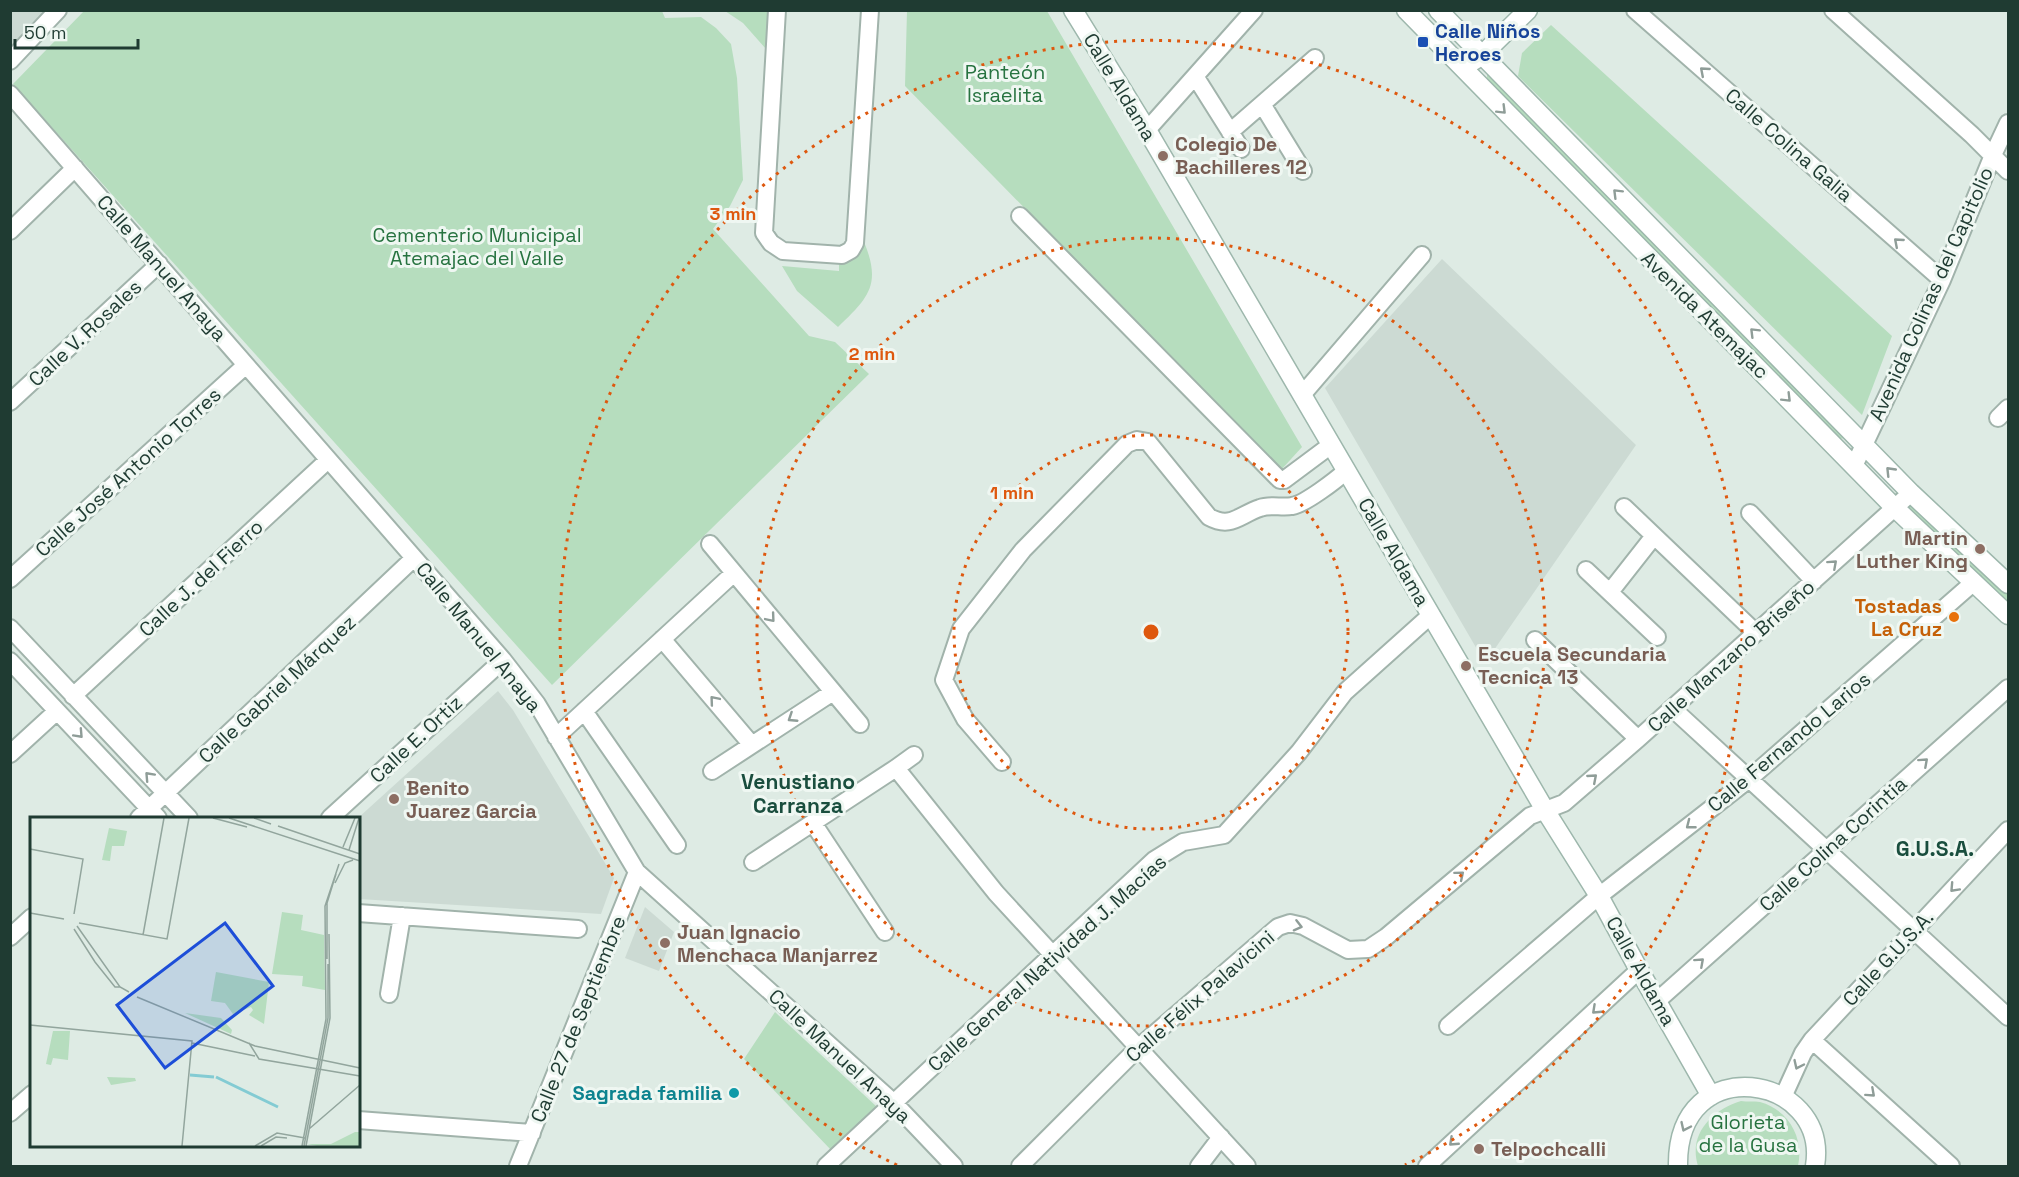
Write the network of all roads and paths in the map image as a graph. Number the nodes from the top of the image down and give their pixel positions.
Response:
1 (58, 10) edge
2 (777, 10) edge
3 (870, 10) edge
4 (1073, 10) edge
5 (1254, 10) edge
6 (1406, 10) edge
7 (1438, 10) edge
8 (1528, 10) edge
9 (1635, 10) edge
10 (1833, 10) edge
11 (1482, 56) junction
12 (1315, 58) dead end
13 (10, 61) edge
14 (1461, 68) junction
15 (1194, 76) junction
16 (10, 94) edge
17 (1262, 104) junction
18 (2008, 123) edge
19 (1147, 130) junction
20 (1230, 132) junction
21 (1241, 149) dead end
22 (1993, 155) junction
23 (75, 168) junction
24 (1303, 171) dead end
25 (2008, 171) edge
26 (1020, 216) dead end
27 (10, 231) edge
28 (1422, 255) dead end
29 (159, 264) junction
30 (1942, 280) junction
31 (246, 365) junction
32 (1302, 395) junction
33 (10, 402) edge
34 (1864, 444) junction
35 (1331, 445) junction
36 (328, 460) junction
37 (1854, 466) junction
38 (1346, 471) junction
39 (1911, 493) junction
40 (1624, 507) dead end
41 (1895, 508) junction
42 (1750, 513) dead end
43 (1654, 536) junction
44 (710, 544) dead end
45 (414, 558) junction
46 (1586, 570) dead end
47 (734, 573) junction
48 (10, 579) edge
49 (1814, 581) junction
50 (1974, 582) junction
51 (2008, 584) edge
52 (1610, 592) junction
53 (1431, 615) junction
54 (2008, 615) edge
55 (10, 628) edge
56 (1756, 633) junction
57 (1657, 637) dead end
58 (662, 639) junction
59 (1535, 640) dead end
60 (503, 660) junction
61 (10, 661) edge
62 (2008, 688) edge
63 (833, 692) junction
64 (73, 696) junction
65 (1672, 708) junction
66 (57, 711) junction
67 (584, 711) junction
68 (860, 724) dead end
69 (556, 737) junction
70 (1638, 739) junction
71 (752, 745) junction
72 (10, 754) edge
73 (914, 755) dead end
74 (1002, 762) dead end
75 (896, 768) junction
76 (712, 771) dead end
77 (1749, 779) junction
78 (166, 794) junction
79 (1545, 810) junction
80 (148, 815) edge
81 (187, 817) edge
82 (332, 817) edge
83 (813, 823) junction
84 (2008, 830) edge
85 (677, 845) dead end
86 (1826, 850) junction
87 (753, 862) dead end
88 (637, 872) junction
89 (1599, 896) junction
90 (402, 916) junction
91 (360, 917) edge
92 (30, 919) edge
93 (578, 929) dead end
94 (1914, 931) junction
95 (885, 932) dead end
96 (10, 937) edge
97 (1052, 955) junction
98 (1639, 970) junction
99 (389, 994) dead end
100 (1657, 1001) junction
101 (2008, 1017) edge
102 (1448, 1026) dead end
103 (1812, 1040) junction
104 (1138, 1048) junction
105 (30, 1096) edge
106 (1711, 1096) junction
107 (1783, 1097) junction
108 (894, 1103) junction
109 (10, 1113) edge
110 (360, 1120) edge
111 (532, 1134) junction
112 (1221, 1137) junction
113 (518, 1167) edge
114 (826, 1167) edge
115 (954, 1167) edge
116 (1020, 1167) edge
117 (1199, 1167) edge
118 (1247, 1167) edge
119 (1427, 1167) edge
120 (1678, 1167) edge
121 (1815, 1167) edge
122 (1951, 1167) edge

1 - 13 street
2 - 3 street
4 - 19 street, Calle Aldama
5 - 15 street
6 - 14 street, Avenida Atemajac
7 - 11 street, Avenida Atemajac
8 - 11 street
30 -> 9 street, Calle Colina Galia
10 - 22 street
11 - 14 street
34 -> 11 street, Avenida Atemajac
12 - 17 street
14 -> 37 street, Avenida Atemajac
15 - 19 street
15 - 20 street
16 - 23 street, Calle Manuel Anaya
17 - 20 street
17 - 24 street
18 - 22 street, Avenida Colinas del Capitolio
19 - 32 street, Calle Aldama
20 - 21 street
22 - 25 street
22 - 30 street, Avenida Colinas del Capitolio
23 - 27 street
23 - 29 street, Calle Manuel Anaya
26 - 35 street
28 - 32 street
29 - 31 street, Calle Manuel Anaya
29 - 33 street, Calle V. Rosales
30 - 34 street, Avenida Colinas del Capitolio
31 - 36 street, Calle Manuel Anaya
31 - 48 street, Calle José Antonio Torres
32 - 35 street, Calle Aldama
34 - 37 street, Avenida Colinas del Capitolio
39 -> 34 street, Avenida Atemajac
35 - 38 street, Calle Aldama
36 - 45 street, Calle Manuel Anaya
36 - 64 street, Calle J. del Fierro
37 - 41 street, Avenida Atemajac
38 - 53 street, Calle Aldama
38 - 74 street
39 - 41 street, Calle Manzano Briseño
39 - 51 street, Avenida Atemajac
40 - 43 street
49 -> 41 street, Calle Manzano Briseño
41 - 50 street, Avenida Atemajac
42 - 49 street
43 - 52 street
43 - 56 street
44 - 47 street
45 - 60 street, Calle Manuel Anaya
45 - 78 street, Calle Gabriel Márquez
46 - 52 street
47 - 58 street
47 -> 63 street
49 - 56 street, Calle Manzano Briseño
50 - 54 street, Avenida Atemajac
50 - 77 street, Calle Fernando Larios
52 - 57 street
53 - 79 street, Calle Aldama
53 - 97 street, Calle General Natividad J. Macías
55 - 64 street
56 - 65 street, Calle Manzano Briseño
58 - 67 street
71 -> 58 street
59 - 70 street
60 - 69 street, Calle Manuel Anaya
60 - 82 street, Calle E. Ortiz
61 - 66 street
86 -> 62 street, Calle Colina Corintia
63 - 68 street
63 -> 71 street
78 -> 64 street
65 - 70 street, Calle Manzano Briseño
65 - 77 street
66 - 72 street
66 -> 80 street
67 - 69 street
67 - 85 street
69 - 88 street, Calle Manuel Anaya
79 -> 70 street, Calle Manzano Briseño
71 - 76 street
73 - 75 street
75 - 83 street
75 - 97 street
77 - 86 street
77 -> 89 street, Calle Fernando Larios
78 - 80 street, Calle Gabriel Márquez
78 - 81 street
79 - 89 street, Calle Aldama
104 -> 79 street, Calle Félix Palavicini
83 - 87 street
83 - 95 street
84 -> 94 street, Calle G.U.S.A.
86 - 94 street
100 -> 86 street, Calle Colina Corintia
88 - 108 street, Calle Manuel Anaya
88 - 111 street, Calle 27 de Septiembre
89 - 98 street, Calle Aldama
89 - 102 street, Calle Fernando Larios
90 - 91 street
90 - 93 street
90 - 99 street
92 - 96 street
94 - 101 street
94 - 103 street, Calle G.U.S.A.
97 - 104 street
97 - 108 street, Calle General Natividad J. Macías
98 - 100 street, Calle Aldama
98 -> 119 street
100 - 106 street, Calle Aldama
103 -> 107 street, Calle G.U.S.A.
103 -> 122 street
104 - 112 street
104 - 116 street, Calle Félix Palavicini
105 - 109 street
106 - 107 street
106 -> 120 street
107 - 121 street
108 - 114 street, Calle General Natividad J. Macías
108 - 115 street, Calle Manuel Anaya
110 - 111 street
111 - 113 street, Calle 27 de Septiembre
112 - 117 street
112 - 118 street

